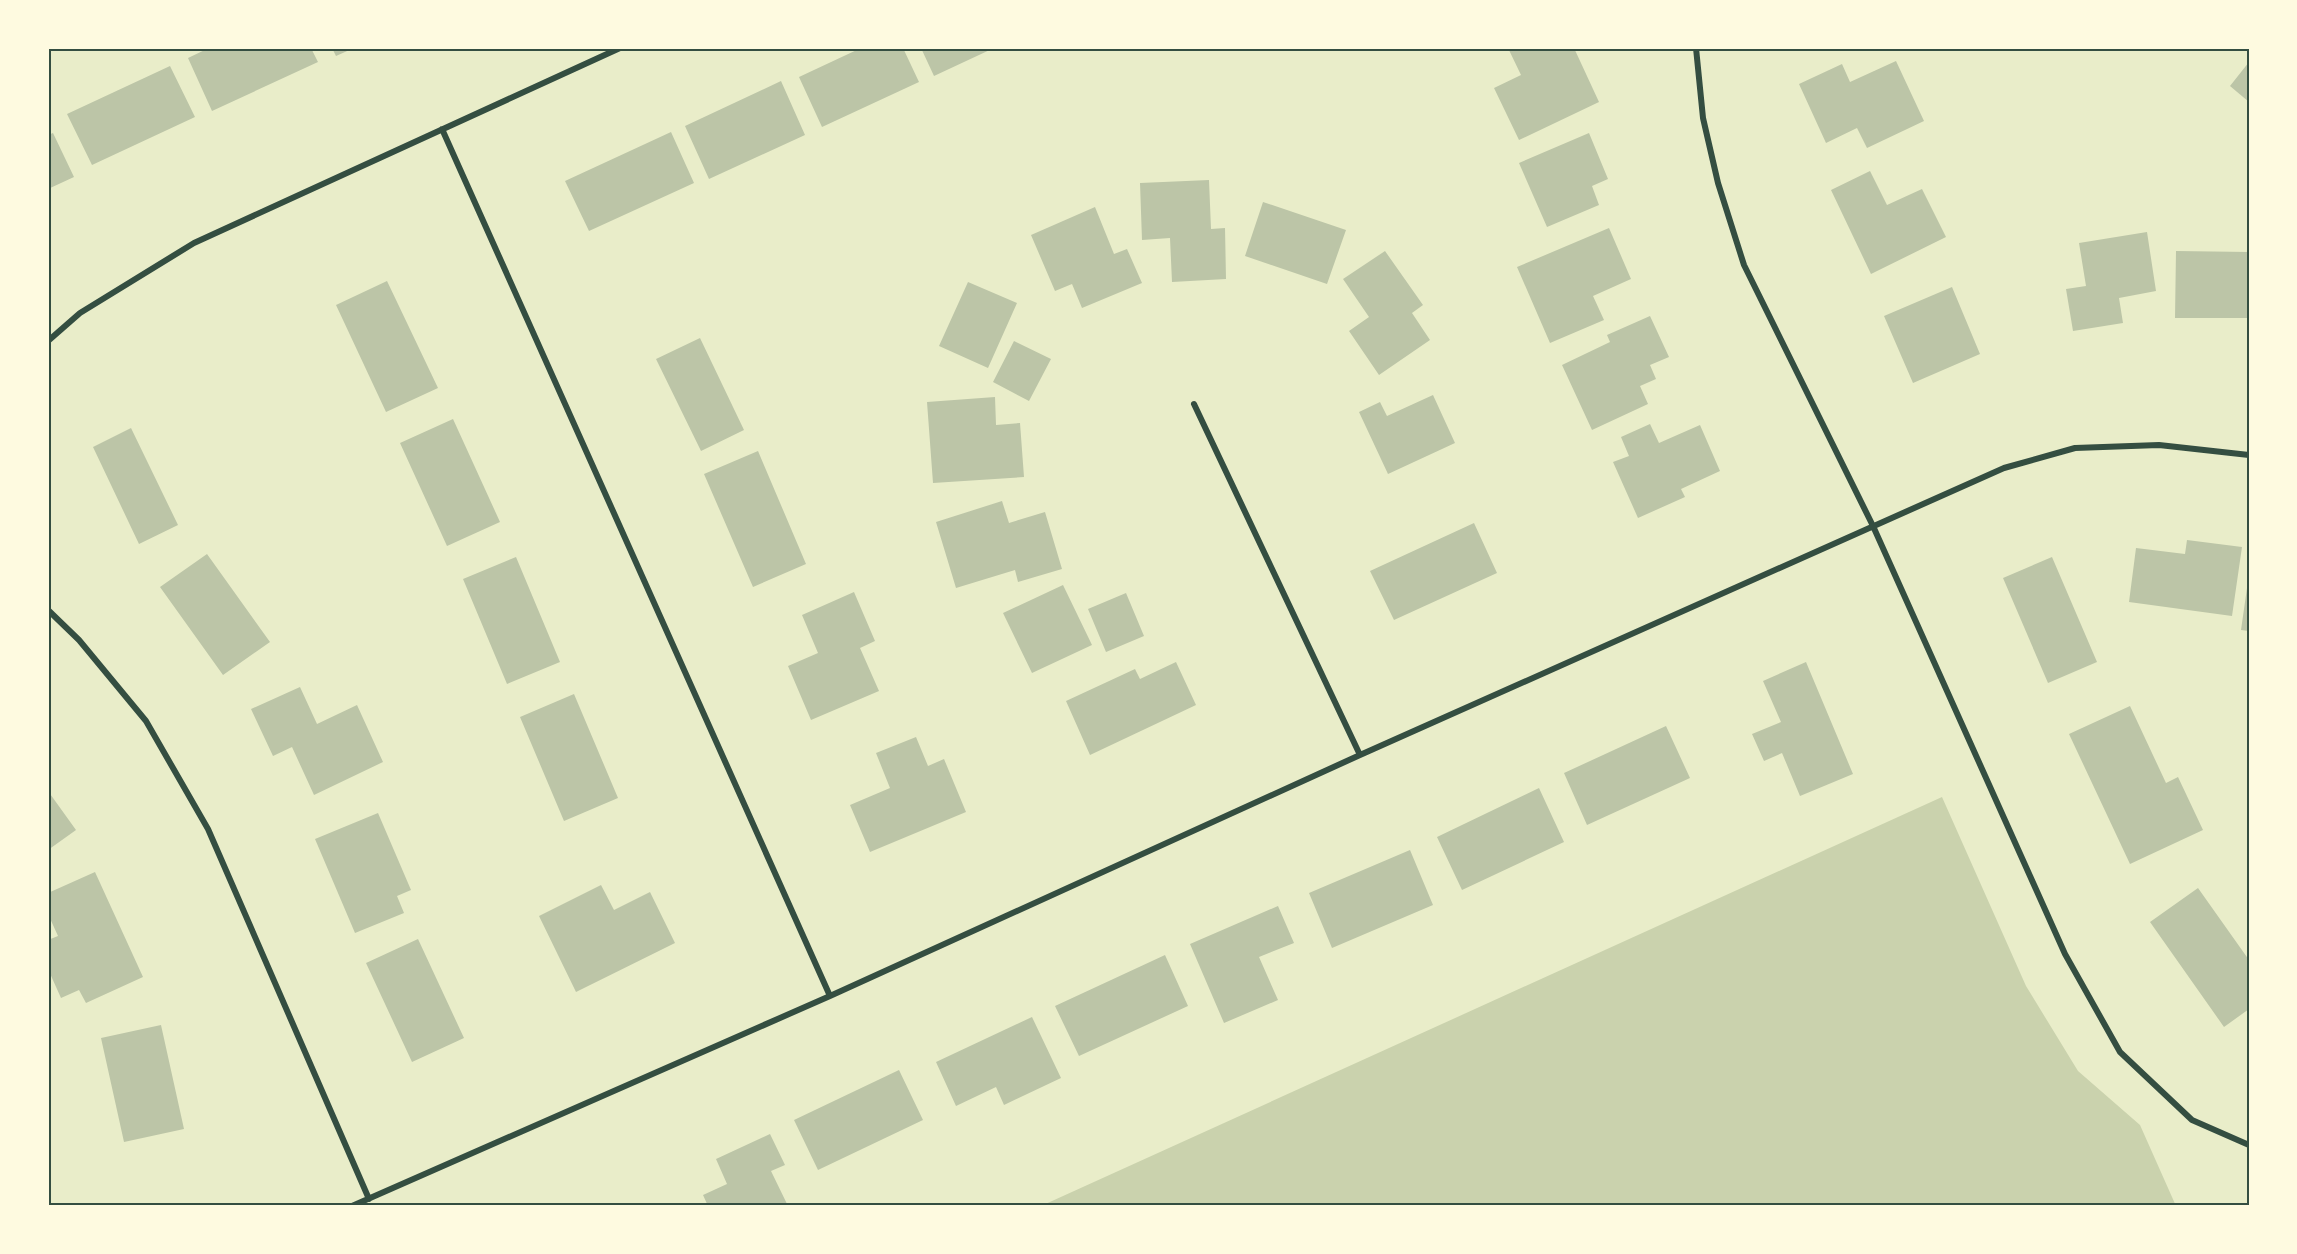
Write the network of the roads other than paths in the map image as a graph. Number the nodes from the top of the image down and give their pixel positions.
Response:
1 (620, 48) edge
2 (1696, 48) edge
3 (442, 129) junction
4 (48, 341) edge
5 (1194, 404) dead end
6 (2249, 455) edge
7 (1873, 526) junction
8 (48, 610) edge
9 (1360, 755) junction
10 (830, 996) junction
11 (2249, 1145) edge
12 (369, 1199) junction
13 (352, 1206) edge

1 - 3 street
2 - 7 street
3 - 4 street
3 - 10 street
5 - 9 street
6 - 7 street
7 - 9 street
7 - 11 street
8 - 12 street
9 - 10 street
10 - 12 street
12 - 13 street

